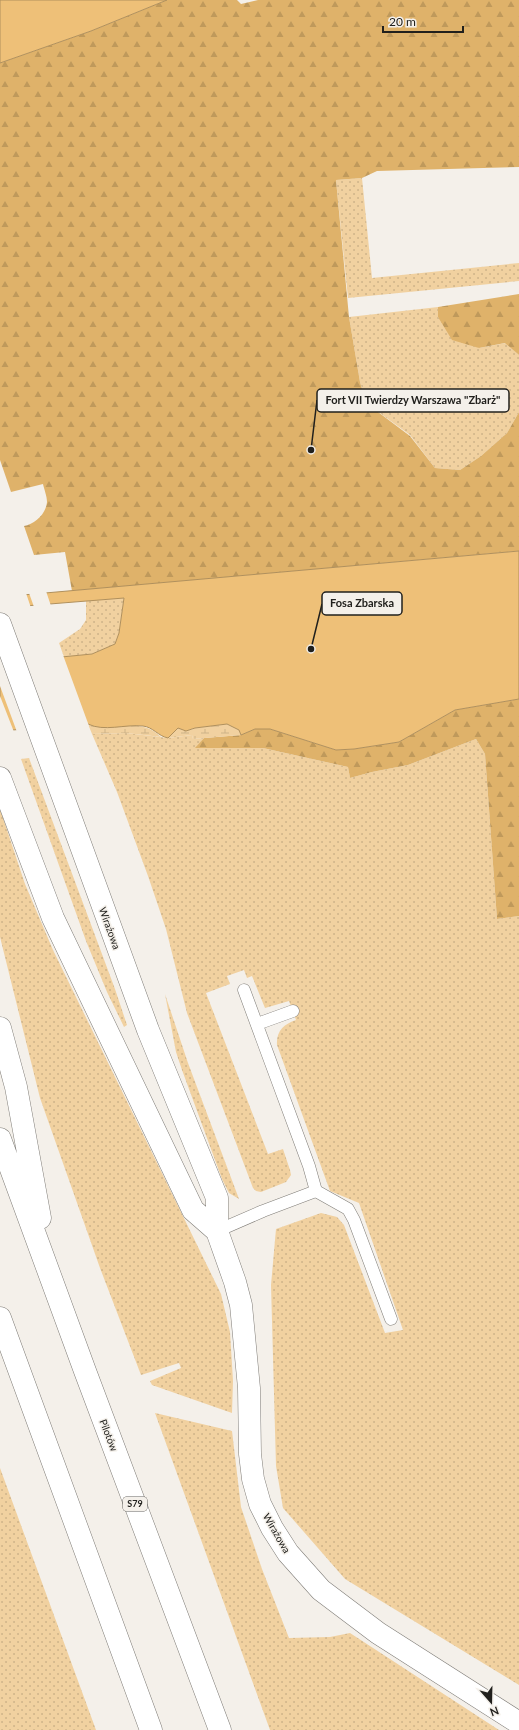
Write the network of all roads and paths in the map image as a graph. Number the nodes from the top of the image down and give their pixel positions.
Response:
1 (2, 630) edge
2 (0, 778) edge
3 (244, 990) dead end
4 (292, 1011) dead end
5 (257, 1024) junction
6 (0, 1028) edge
7 (0, 1139) edge
8 (316, 1191) junction
9 (217, 1231) junction
10 (51, 1278) junction
11 (0, 1318) edge
12 (391, 1319) dead end
13 (519, 1723) edge
14 (151, 1730) edge
15 (220, 1730) edge

1 - 9 main road, Wirażowa
2 - 9 main road, Wirażowa
3 - 5 lane
4 - 5 lane
5 - 8 lane
6 - 10 main road
7 - 10 main road, Pilotów / S79
8 - 9 lane
8 - 12 lane
9 - 13 main road, Wirażowa
10 - 15 main road, Pilotów / S79
11 - 14 main road

